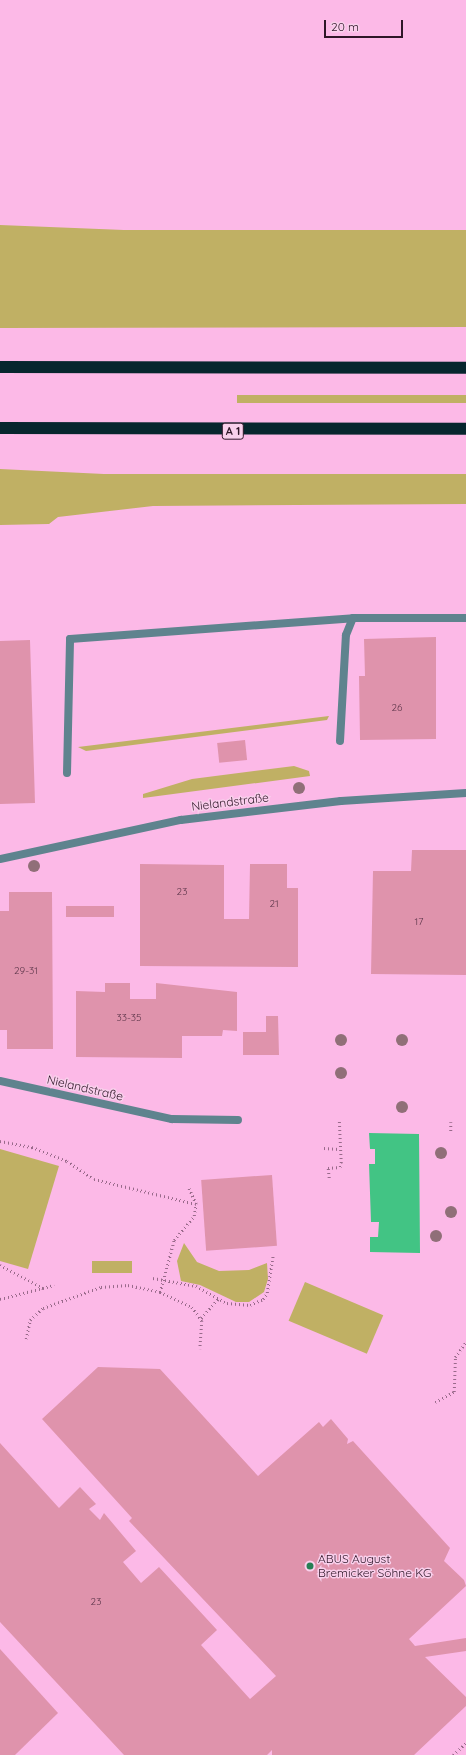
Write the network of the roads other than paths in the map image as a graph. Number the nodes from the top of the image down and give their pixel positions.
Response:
1 (466, 363) edge
2 (0, 367) edge
3 (466, 368) edge
4 (434, 369) junction
5 (0, 428) edge
6 (466, 429) edge
7 (353, 618) junction
8 (466, 618) edge
9 (340, 741) dead end
10 (67, 773) dead end
11 (466, 794) edge
12 (0, 859) edge
13 (0, 1081) edge
14 (238, 1120) dead end

1 - 4 highway
2 - 4 highway
3 - 4 highway
5 - 6 highway, A 1
7 - 8 street
7 - 9 street
7 - 10 street
11 - 12 street, Nielandstraße
13 - 14 street, Nielandstraße

